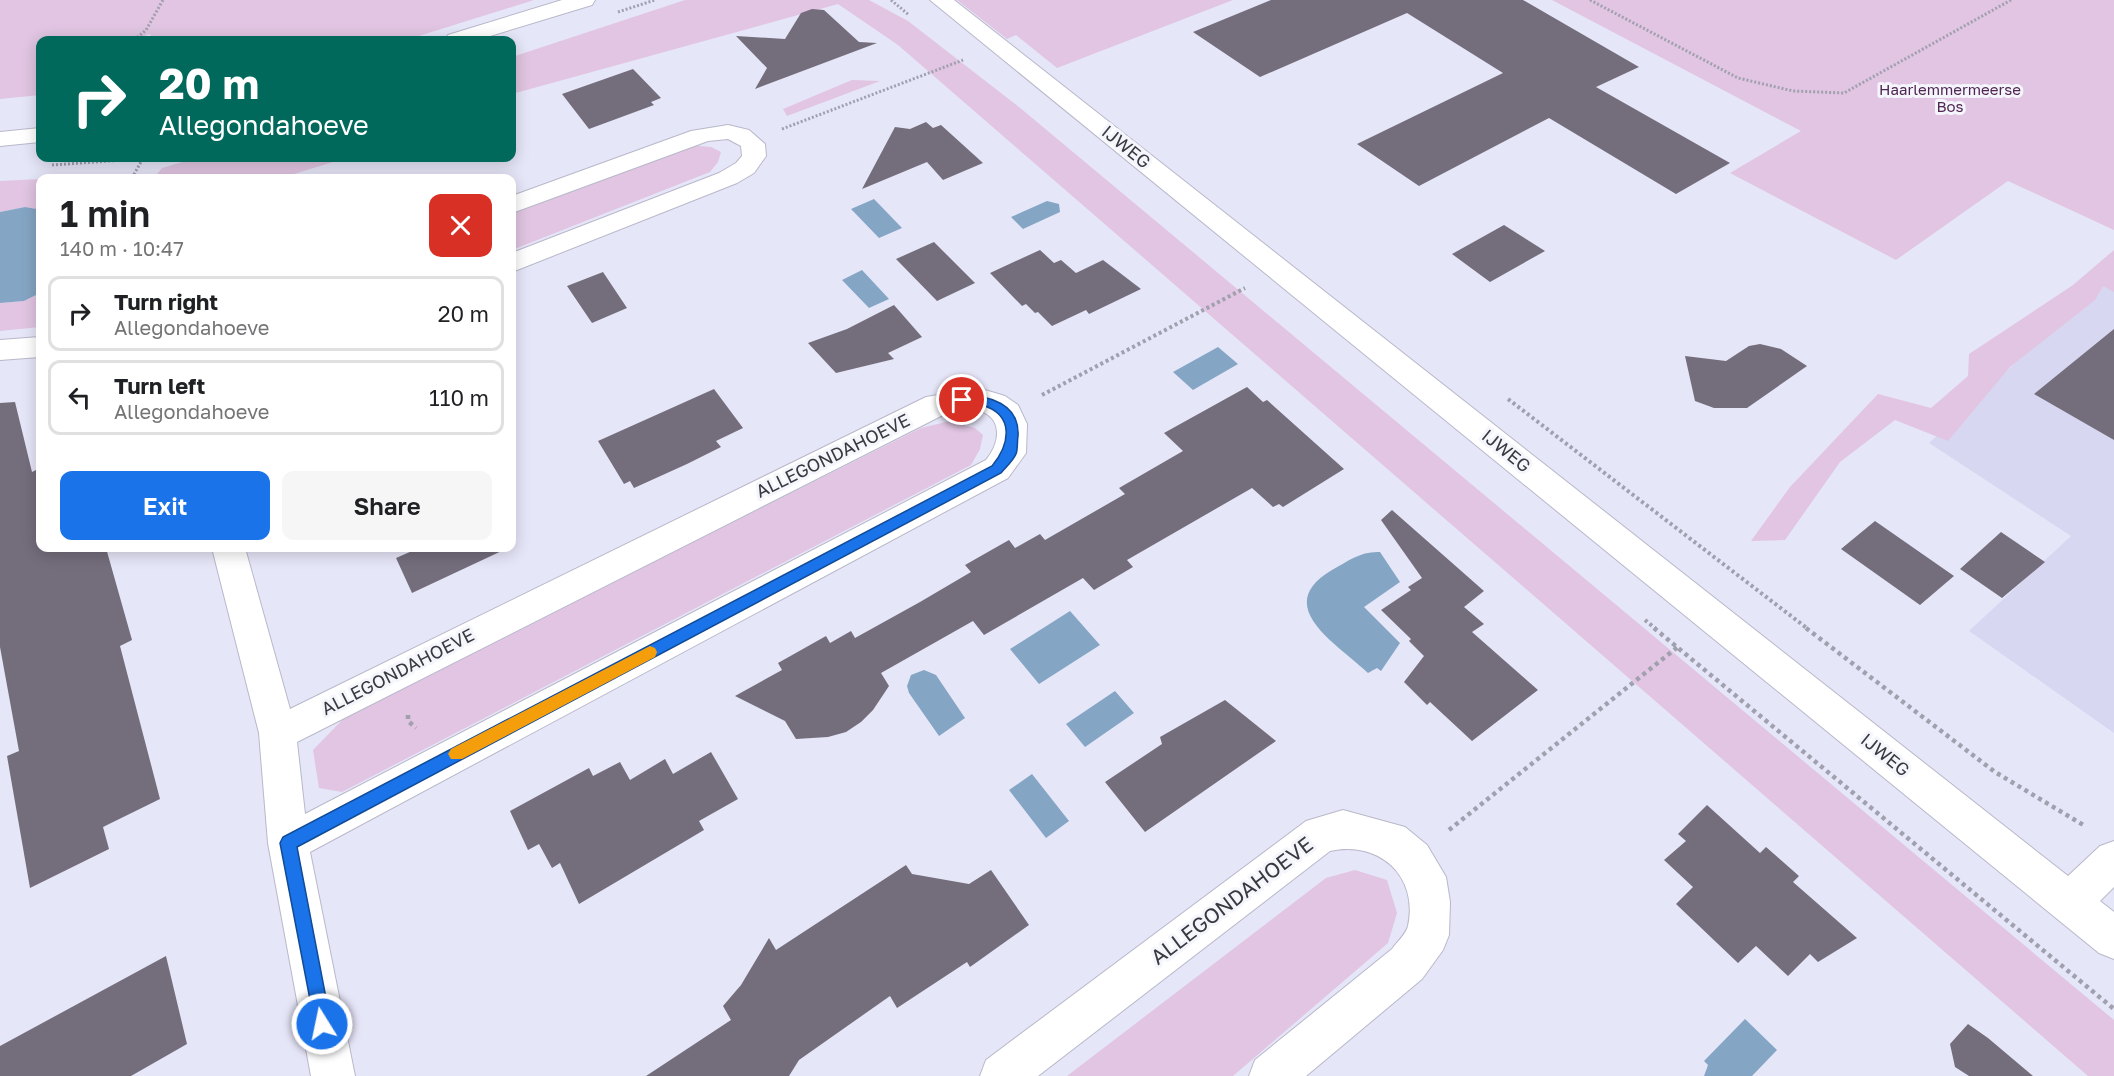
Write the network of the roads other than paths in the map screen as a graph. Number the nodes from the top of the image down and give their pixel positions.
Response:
1 (584, 0) edge
2 (941, 0) edge
3 (469, 36) edge
4 (36, 135) edge
5 (0, 139) edge
6 (516, 205) edge
7 (516, 261) edge
8 (36, 347) edge
9 (0, 350) edge
10 (229, 552) edge
11 (278, 733) junction
12 (288, 843) junction
13 (2114, 860) edge
14 (2070, 903) junction
15 (2114, 938) edge
16 (328, 1074) edge
17 (1002, 1076) edge
18 (1270, 1076) edge

1 - 3 street
2 - 14 street, IJWEG
4 - 5 street
6 - 7 street
8 - 9 street
10 - 11 street
11 - 12 street
11 - 12 street, ALLEGONDAHOEVE
12 - 16 street
13 - 14 street
14 - 15 street, IJWEG
17 - 18 street, ALLEGONDAHOEVE

